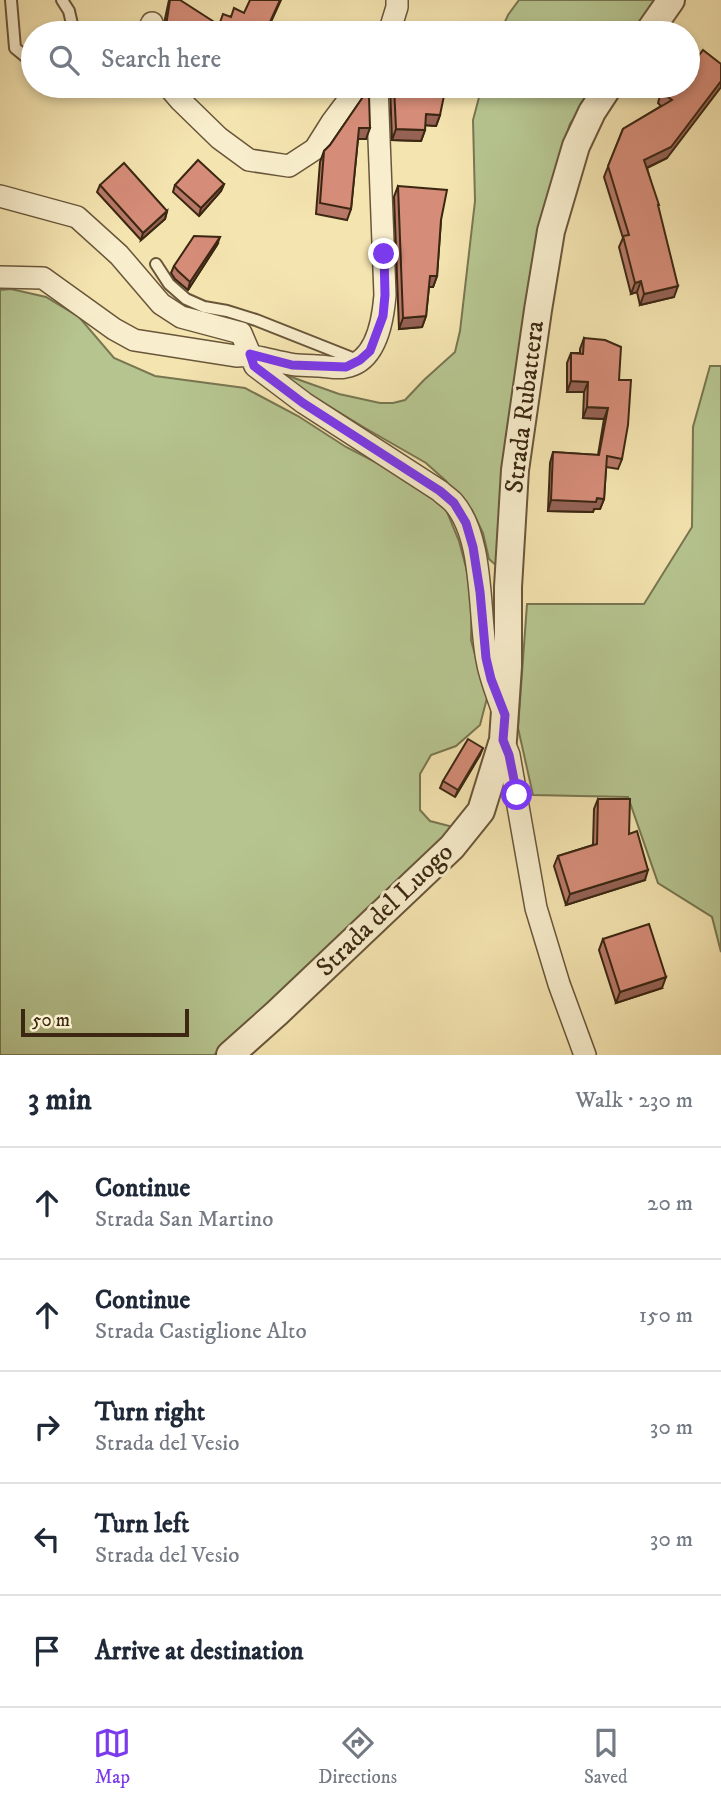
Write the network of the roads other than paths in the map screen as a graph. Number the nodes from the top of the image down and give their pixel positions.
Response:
1 (11, 0) edge
2 (62, 0) edge
3 (397, 0) edge
4 (671, 0) edge
5 (71, 21) edge
6 (393, 21) edge
7 (656, 21) edge
8 (21, 53) edge
9 (178, 98) edge
10 (350, 98) edge
11 (377, 98) edge
12 (601, 98) edge
13 (0, 196) edge
14 (156, 264) dead end
15 (0, 278) edge
16 (250, 354) junction
17 (360, 360) junction
18 (504, 727) junction
19 (230, 1055) edge
20 (585, 1055) edge

1 - 8 lane
2 - 5 lane
3 - 6 street
4 - 7 street
9 - 10 street
11 - 17 street
12 - 18 street, Strada Rubattera
13 - 16 street
14 - 17 lane
15 - 16 street
16 - 17 street
16 - 18 street
18 - 19 street, Strada del Luogo
18 - 20 street

